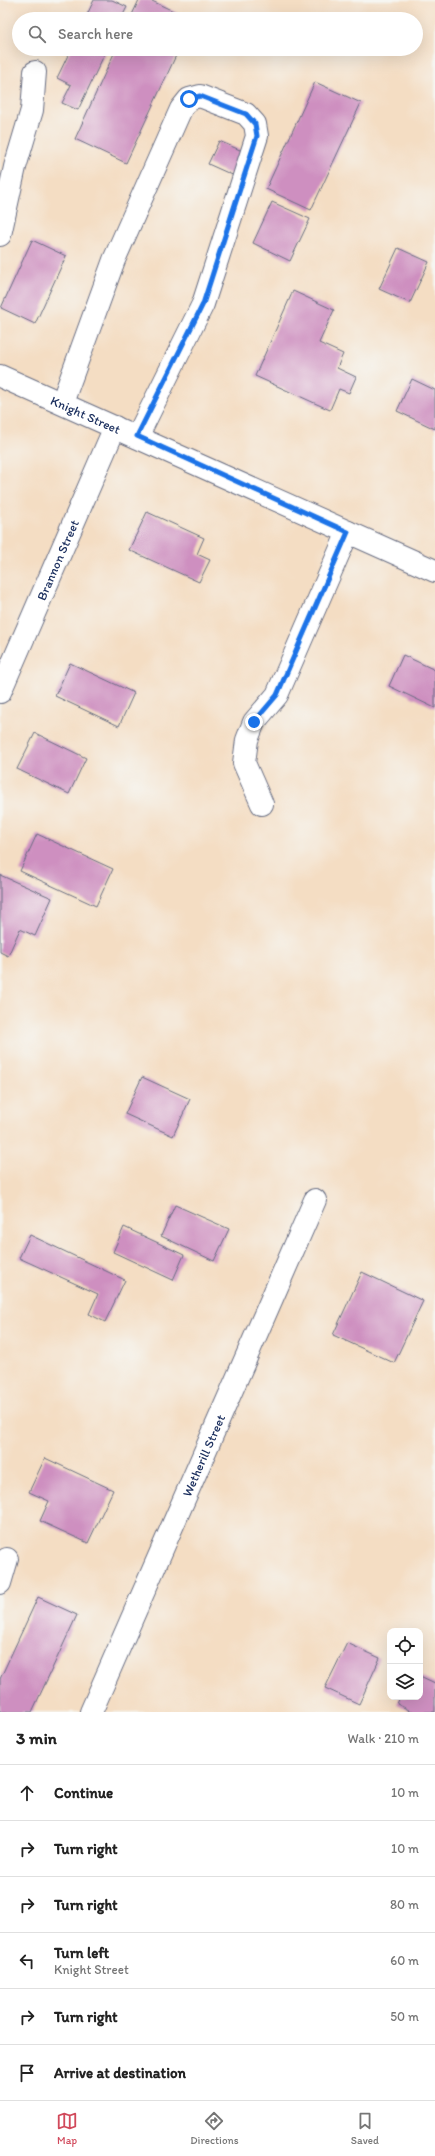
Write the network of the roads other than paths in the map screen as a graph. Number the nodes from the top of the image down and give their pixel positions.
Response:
1 (35, 72) dead end
2 (0, 235) edge
3 (0, 376) edge
4 (62, 403) junction
5 (115, 427) junction
6 (137, 436) junction
7 (348, 532) junction
8 (435, 571) edge
9 (0, 692) edge
10 (262, 804) dead end
11 (315, 1200) dead end
12 (7, 1559) dead end
13 (0, 1583) edge
14 (91, 1712) edge

1 - 2 street
3 - 4 street, Knight Street
4 - 5 street, Knight Street
4 - 6 street
5 - 6 street, Knight Street
5 - 9 street, Brannon Street
6 - 7 street, Knight Street
7 - 8 street, Knight Street
7 - 10 street
11 - 14 street, Wetherill Street
12 - 13 street

